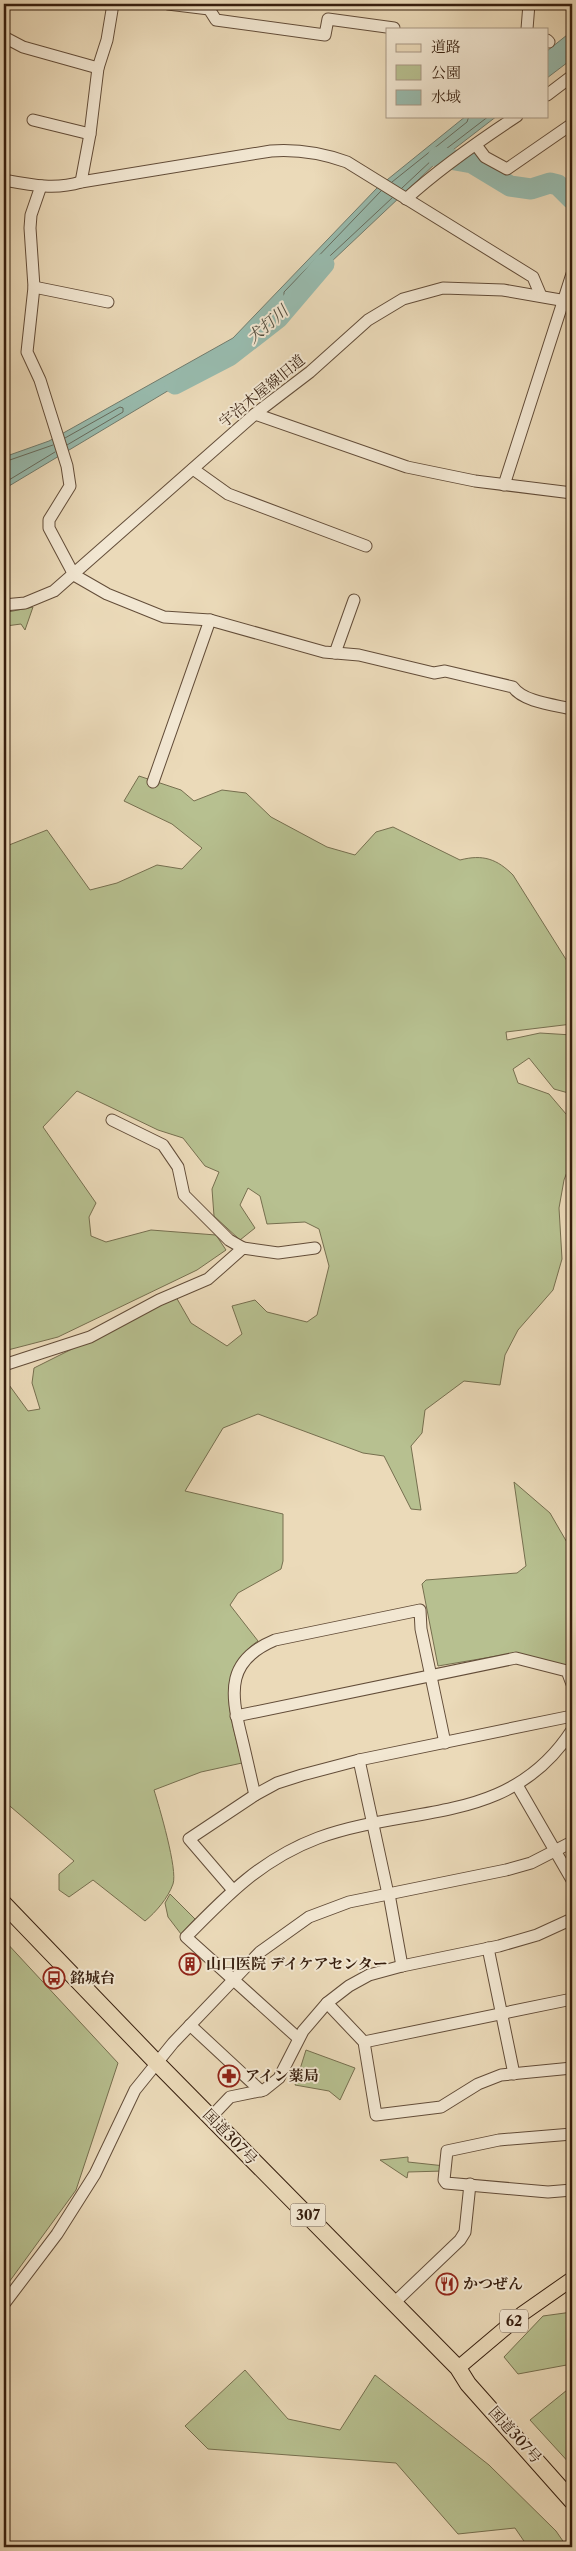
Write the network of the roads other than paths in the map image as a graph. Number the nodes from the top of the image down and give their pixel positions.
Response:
1 (113, 4) edge
2 (168, 4) edge
3 (529, 4) edge
4 (394, 28) edge
5 (527, 28) edge
6 (4, 37) edge
7 (98, 68) junction
8 (572, 76) edge
9 (548, 95) edge
10 (515, 118) edge
11 (33, 120) dead end
12 (572, 124) edge
13 (90, 134) junction
14 (476, 145) junction
15 (4, 180) edge
16 (81, 182) junction
17 (41, 186) junction
18 (404, 197) junction
19 (572, 274) edge
20 (34, 287) junction
21 (541, 296) junction
22 (569, 301) edge
23 (108, 302) dead end
24 (255, 414) junction
25 (192, 469) junction
26 (504, 485) junction
27 (572, 493) edge
28 (366, 546) dead end
29 (74, 575) junction
30 (354, 600) dead end
31 (4, 605) edge
32 (210, 620) junction
33 (334, 653) junction
34 (572, 709) edge
35 (153, 782) dead end
36 (112, 1120) dead end
37 (243, 1248) junction
38 (315, 1248) dead end
39 (4, 1365) edge
40 (431, 1676) junction
41 (572, 1684) edge
42 (236, 1716) junction
43 (572, 1716) edge
44 (572, 1730) edge
45 (445, 1744) junction
46 (359, 1760) junction
47 (517, 1785) junction
48 (255, 1795) junction
49 (373, 1824) junction
50 (572, 1842) edge
51 (556, 1851) junction
52 (572, 1880) edge
53 (232, 1889) junction
54 (388, 1894) junction
55 (4, 1904) edge
56 (572, 1919) edge
57 (488, 1948) junction
58 (402, 1966) junction
59 (232, 1980) junction
60 (572, 1999) edge
61 (327, 2003) junction
62 (501, 2013) junction
63 (190, 2025) junction
64 (298, 2038) junction
65 (364, 2042) junction
66 (156, 2062) junction
67 (572, 2068) edge
68 (514, 2074) junction
69 (261, 2091) junction
70 (211, 2117) junction
71 (572, 2134) edge
72 (470, 2184) junction
73 (572, 2190) edge
74 (572, 2278) edge
75 (394, 2303) junction
76 (4, 2304) edge
77 (458, 2368) junction
78 (572, 2485) edge
79 (572, 2501) edge

1 - 7 street
2 - 4 street
3 - 5 street
6 - 7 street
7 - 13 street
8 - 9 street
10 - 14 street
11 - 13 street
12 - 14 street
13 - 16 street
14 - 18 street
15 - 17 street
16 - 17 street
16 - 18 street
17 - 20 street
18 - 21 street
19 - 22 street
20 - 23 street
20 - 29 street
21 - 22 street, 宇治木屋線旧道
21 - 24 street, 宇治木屋線旧道
22 - 26 street
24 - 25 street, 宇治木屋線旧道
24 - 26 street
25 - 28 street
25 - 29 street, 宇治木屋線旧道
26 - 27 street
29 - 31 street, 宇治木屋線旧道
29 - 32 street
30 - 33 street
32 - 33 street
32 - 35 street
33 - 34 street
36 - 37 street
37 - 38 street
37 - 39 street
40 - 41 street
40 - 42 street
40 - 42 street
40 - 45 street
42 - 48 street
43 - 45 street
44 - 47 street
45 - 46 street
46 - 48 street
46 - 49 street
47 - 49 street
47 - 51 street
48 - 53 street
49 - 53 street
49 - 54 street
50 - 51 street
51 - 52 street
51 - 54 street
53 - 59 street
54 - 58 street
54 - 59 street
55 - 66 highway, 国道307号 / 307
56 - 57 street
57 - 58 street
57 - 62 street
58 - 61 street
59 - 63 street
59 - 64 street
60 - 62 street
61 - 64 street
61 - 65 street
62 - 65 street
62 - 68 street
63 - 66 street
63 - 69 street
64 - 69 street
65 - 68 street
66 - 70 highway, 国道307号 / 307
66 - 76 street
67 - 68 street
69 - 70 street
70 - 75 highway, 国道307号 / 307
71 - 72 street
72 - 73 street
72 - 75 street
74 - 77 main road, 62
75 - 77 highway, 国道307号 / 307
77 - 78 highway, 国道307号 / 307
77 - 79 highway, 国道307号 / 307

